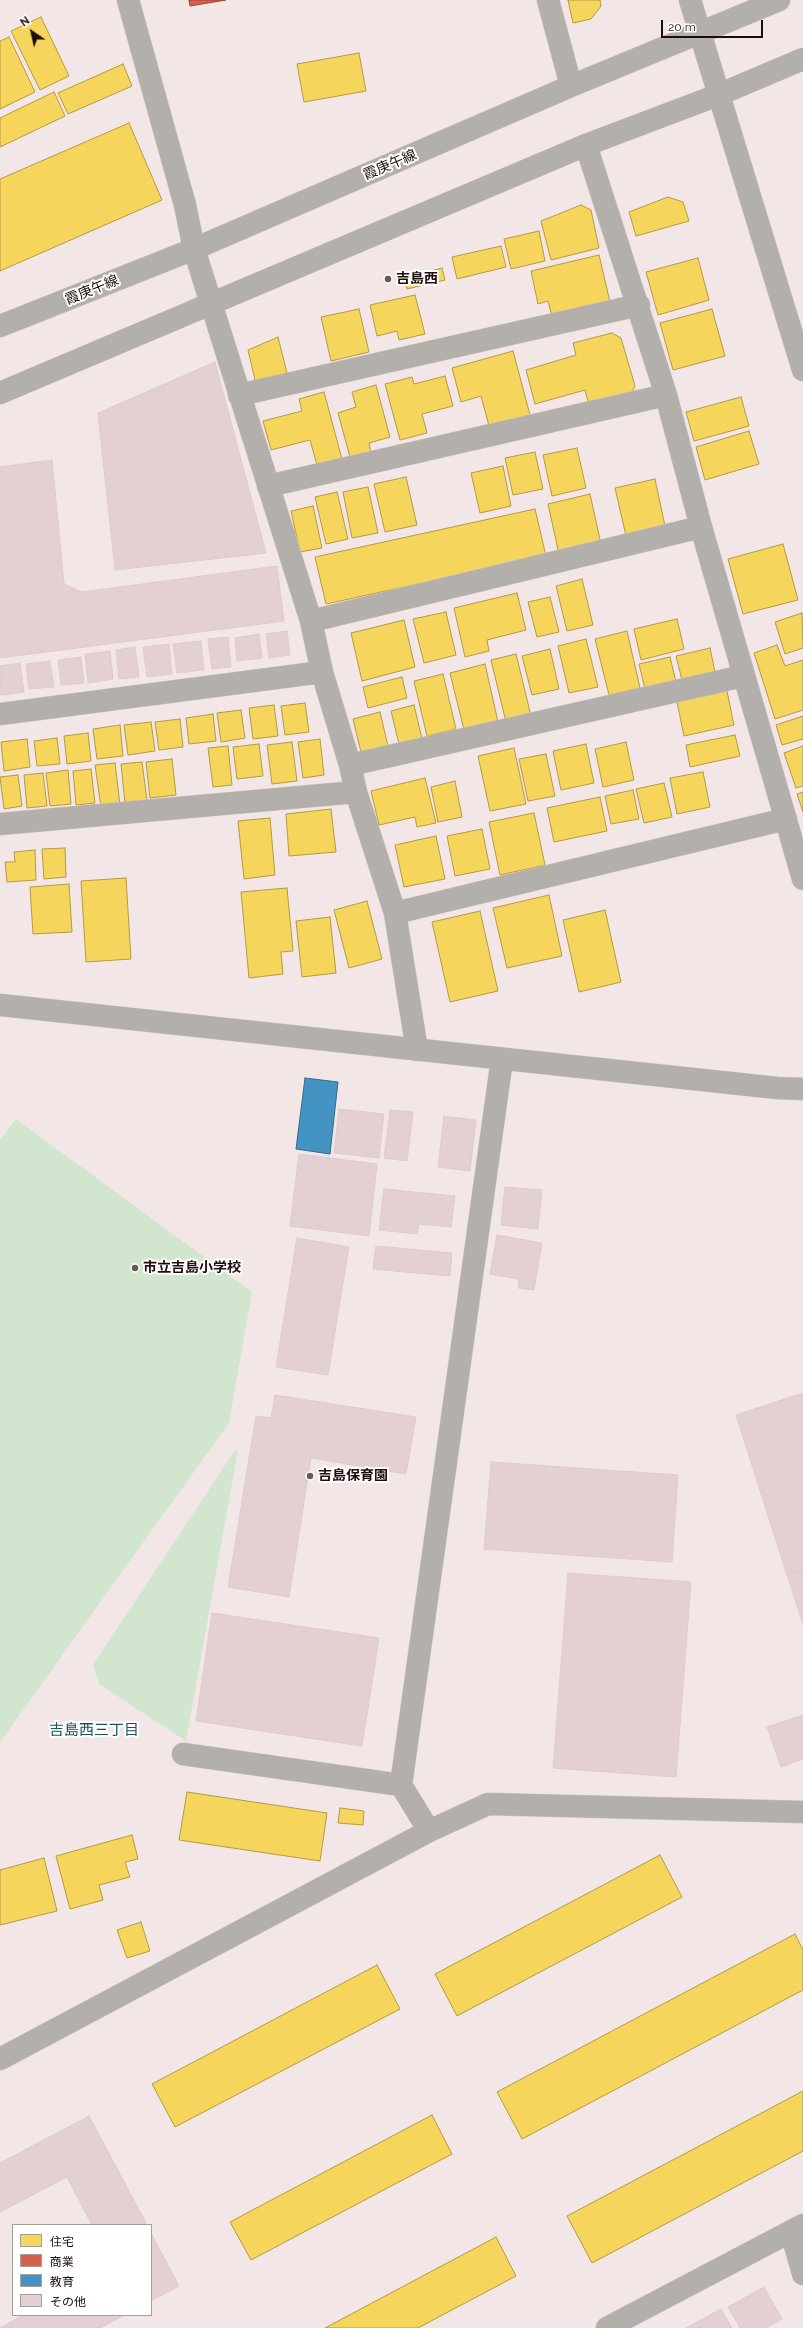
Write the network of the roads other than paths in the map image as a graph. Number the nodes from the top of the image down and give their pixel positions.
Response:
1 (128, 0) edge
2 (548, 0) edge
3 (690, 0) edge
4 (779, 0) edge
5 (700, 33) junction
6 (803, 59) edge
7 (571, 86) junction
8 (718, 95) junction
9 (586, 145) junction
10 (194, 249) junction
11 (211, 302) junction
12 (639, 305) junction
13 (0, 326) edge
14 (803, 370) edge
15 (0, 393) edge
16 (239, 395) junction
17 (666, 395) junction
18 (268, 486) junction
19 (701, 527) junction
20 (311, 621) junction
21 (322, 672) junction
22 (743, 676) junction
23 (0, 714) edge
24 (350, 765) junction
25 (356, 792) junction
26 (786, 819) junction
27 (0, 824) edge
28 (803, 879) edge
29 (395, 914) junction
30 (0, 1005) edge
31 (417, 1050) junction
32 (502, 1059) junction
33 (803, 1089) edge
34 (183, 1754) dead end
35 (401, 1785) junction
36 (803, 1812) edge
37 (429, 1831) junction
38 (0, 2059) edge
39 (797, 2228) edge
40 (803, 2274) edge
41 (607, 2328) edge

1 - 10 street
2 - 7 street
3 - 5 street
4 - 5 street, 霞庚午線
5 - 7 street, 霞庚午線
5 - 8 street
6 - 8 street
7 - 10 street, 霞庚午線
8 - 9 street
8 - 14 street
9 - 11 street
9 - 12 street
10 - 11 street
10 - 13 street, 霞庚午線
11 - 15 street
11 - 16 street
12 - 16 street
12 - 17 street
16 - 18 street
17 - 18 street
17 - 19 street
18 - 20 street
19 - 20 street
19 - 22 street
20 - 21 street
21 - 23 street
21 - 24 street
22 - 24 street
22 - 26 street
24 - 25 street
25 - 27 street
25 - 29 street
26 - 28 street
26 - 29 street
29 - 31 street
30 - 31 street
31 - 32 street
32 - 33 street
32 - 35 street
34 - 35 street
35 - 37 street
36 - 37 street
37 - 38 street
39 - 40 street
39 - 41 street

